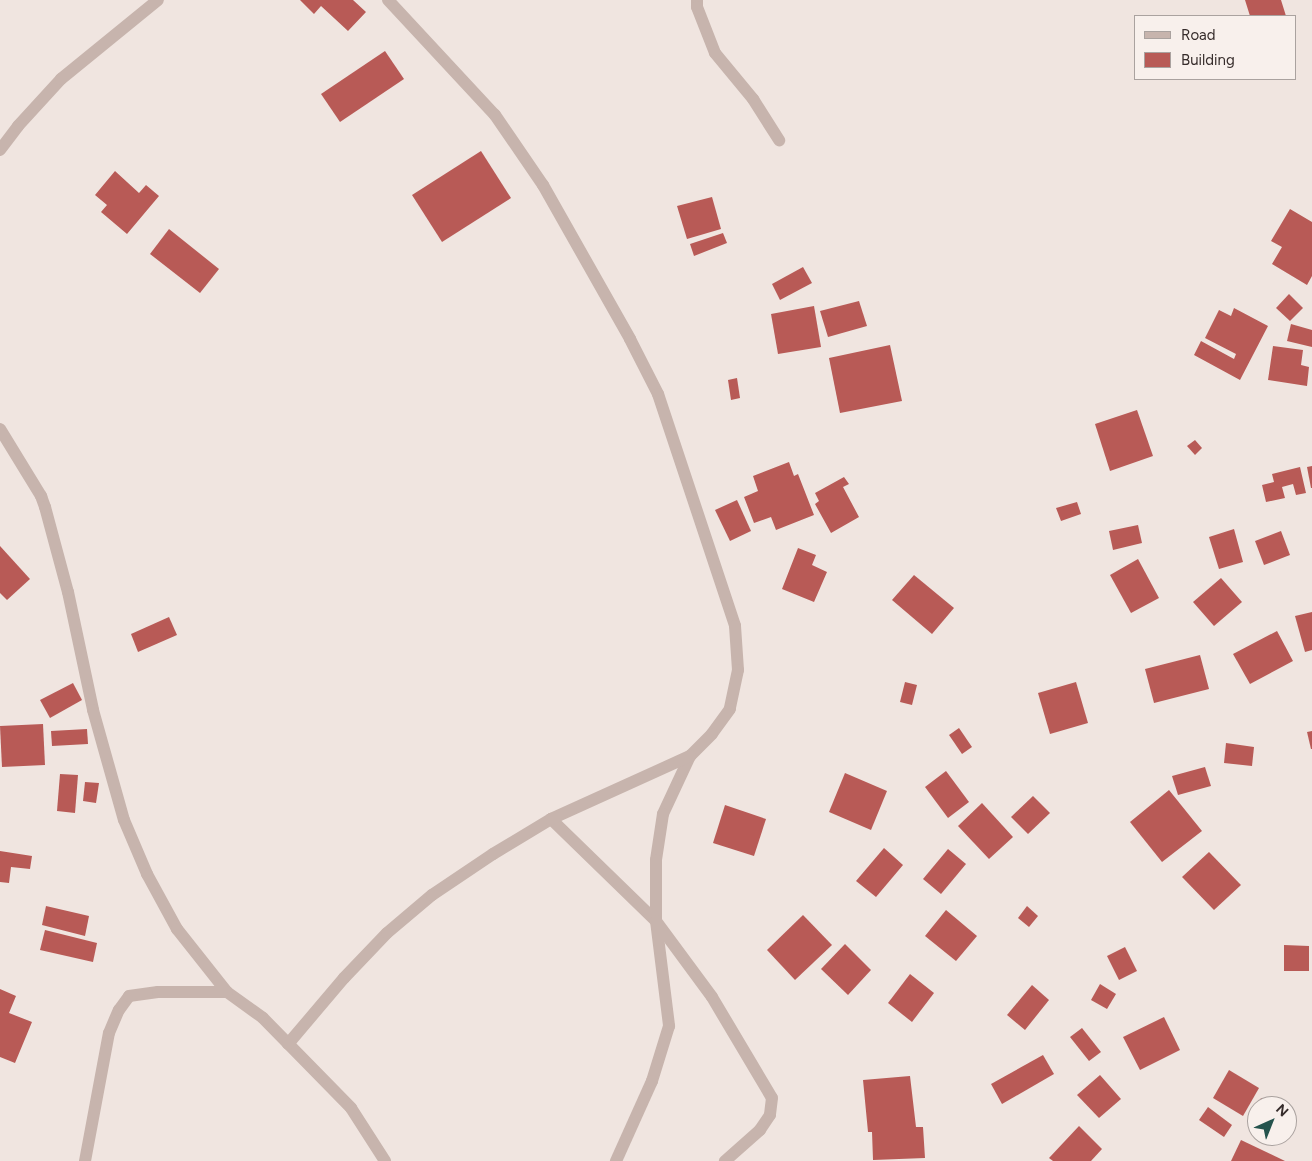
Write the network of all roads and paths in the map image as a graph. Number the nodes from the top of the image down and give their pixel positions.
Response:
1 (158, 0) edge
2 (388, 0) edge
3 (697, 0) edge
4 (779, 140) dead end
5 (0, 150) edge
6 (0, 430) edge
7 (690, 756) junction
8 (552, 819) junction
9 (656, 921) junction
10 (227, 992) junction
11 (288, 1044) junction
12 (85, 1161) edge
13 (385, 1161) edge
14 (616, 1161) edge
15 (725, 1161) edge

1 - 5 street
2 - 7 street
3 - 4 street
6 - 10 street
7 - 8 street
7 - 9 street
8 - 9 street
8 - 11 street
9 - 14 street
9 - 15 street
10 - 11 street
10 - 12 street
11 - 13 street

